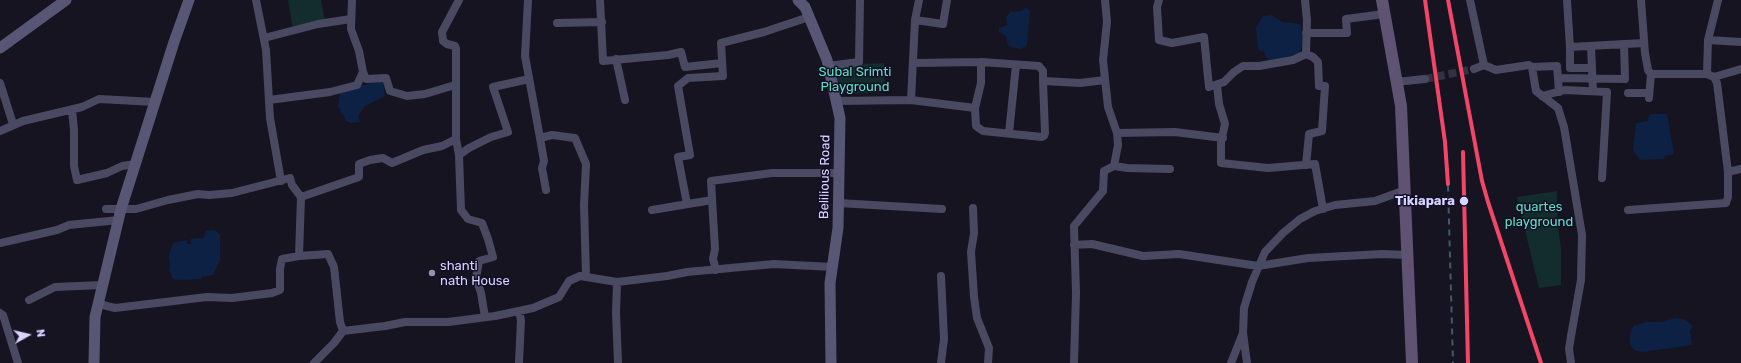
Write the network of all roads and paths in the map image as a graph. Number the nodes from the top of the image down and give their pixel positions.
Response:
1 (66, 0) edge
2 (189, 0) edge
3 (256, 0) edge
4 (352, 0) edge
5 (459, 0) edge
6 (528, 0) edge
7 (600, 0) edge
8 (798, 0) edge
9 (860, 0) edge
10 (920, 0) edge
11 (947, 0) edge
12 (1105, 0) edge
13 (1159, 0) edge
14 (1305, 0) edge
15 (1382, 0) edge
16 (1470, 0) edge
17 (1567, 0) edge
18 (1641, 0) edge
19 (1718, 0) edge
20 (1384, 14) junction
21 (809, 17) junction
22 (351, 19) junction
23 (915, 20) junction
24 (602, 22) junction
25 (557, 23) dead end
26 (1306, 33) junction
27 (264, 38) junction
28 (1708, 40) junction
29 (1741, 42) edge
30 (1644, 43) junction
31 (1624, 44) junction
32 (1591, 46) junction
33 (1570, 47) junction
34 (0, 48) edge
35 (1306, 54) junction
36 (616, 59) junction
37 (981, 62) junction
38 (722, 63) junction
39 (913, 63) junction
40 (1016, 65) junction
41 (1484, 65) junction
42 (828, 66) junction
43 (1532, 68) junction
44 (1592, 68) junction
45 (1474, 69) tunnel mouth
46 (1741, 69) edge
47 (363, 72) junction
48 (1651, 74) junction
49 (1711, 76) junction
50 (1558, 78) junction
51 (1592, 78) junction
52 (529, 79) junction
53 (1425, 79) tunnel mouth
54 (1105, 80) junction
55 (1043, 81) junction
56 (1396, 82) junction
57 (0, 83) edge
58 (455, 85) junction
59 (1217, 85) junction
60 (1593, 91) junction
61 (1559, 92) junction
62 (1628, 93) dead end
63 (1542, 96) junction
64 (269, 100) junction
65 (626, 100) dead end
66 (911, 100) junction
67 (836, 101) junction
68 (155, 102) junction
69 (975, 108) junction
70 (72, 110) junction
71 (13, 124) junction
72 (0, 130) edge
73 (1009, 133) junction
74 (1117, 133) junction
75 (540, 138) junction
76 (1223, 138) junction
77 (456, 139) junction
78 (459, 155) junction
79 (136, 164) junction
80 (1306, 165) junction
81 (1114, 166) junction
82 (1170, 169) dead end
83 (1741, 169) edge
84 (1728, 172) junction
85 (839, 173) junction
86 (1602, 178) dead end
87 (281, 181) junction
88 (546, 190) dead end
89 (1405, 190) junction
90 (301, 197) junction
91 (712, 200) junction
92 (838, 203) junction
93 (687, 204) junction
94 (973, 208) dead end
95 (106, 209) dead end
96 (942, 209) dead end
97 (1323, 209) junction
98 (652, 210) dead end
99 (1628, 210) dead end
100 (120, 215) junction
101 (0, 243) edge
102 (1074, 245) junction
103 (299, 256) junction
104 (1408, 256) junction
105 (1258, 266) junction
106 (832, 267) junction
107 (716, 270) junction
108 (586, 276) junction
109 (941, 276) dead end
110 (617, 282) junction
111 (103, 285) junction
112 (28, 300) dead end
113 (99, 304) junction
114 (519, 311) junction
115 (0, 313) edge
116 (485, 317) junction
117 (343, 331) junction
118 (1243, 333) junction
119 (18, 363) edge
120 (94, 363) edge
121 (314, 363) edge
122 (519, 363) edge
123 (618, 363) edge
124 (831, 363) edge
125 (942, 363) edge
126 (988, 363) edge
127 (1074, 363) edge
128 (1231, 363) edge
129 (1248, 363) edge
130 (1412, 363) edge
131 (1571, 363) edge

1 - 34 main road
2 - 68 main road
3 - 27 street
4 - 22 street
5 - 58 street
6 - 52 street
7 - 24 street
8 - 21 main road, Belilious Road
9 - 42 street
10 - 23 street
11 - 23 street
12 - 54 street
13 - 59 street
14 - 26 street
15 - 20 main road
16 - 41 street
17 - 33 street
18 - 30 street
19 - 28 street
20 - 26 street
20 - 56 main road
21 - 38 street
21 - 42 main road, Belilious Road
22 - 27 street
22 - 47 street
23 - 39 street
24 - 25 street
24 - 36 street
26 - 35 street
27 - 64 street
28 - 29 street
28 - 49 street
30 - 31 street
30 - 48 street
31 - 32 street
31 - 51 street
32 - 33 street
32 - 44 street
33 - 44 street
35 - 59 street
35 - 80 street
36 - 38 street
36 - 65 street
37 - 39 street
37 - 40 street
37 - 69 street
38 - 93 street
39 - 66 street
40 - 55 street
40 - 73 street
41 - 43 street
41 - 45 street
42 - 67 main road, Belilious Road
43 - 50 street
43 - 63 street
44 - 51 street
46 - 49 street
47 - 58 street
47 - 64 street
48 - 49 street
48 - 62 street
49 - 84 street
50 - 51 street
50 - 61 street
51 - 60 street
52 - 75 street
52 - 78 street
53 - 56 street
54 - 55 street
54 - 74 street
55 - 73 street
56 - 89 main road
57 - 71 street
58 - 77 street
59 - 76 street
60 - 61 street
60 - 86 street
61 - 63 street
63 - 131 street
64 - 87 street
66 - 67 street
66 - 69 street
67 - 85 main road, Belilious Road
68 - 70 street
68 - 79 main road
69 - 73 street
70 - 71 street
70 - 79 street
71 - 72 street
74 - 76 street
74 - 81 street
75 - 88 street
75 - 108 street
76 - 80 street
77 - 78 street
77 - 90 street
78 - 116 street
79 - 100 main road
80 - 97 street
81 - 82 street
81 - 102 street
83 - 84 street
84 - 99 street
85 - 91 street
85 - 92 main road, Belilious Road
87 - 90 street
87 - 100 street
89 - 97 street
89 - 104 main road
90 - 103 street
91 - 93 street
91 - 107 street
92 - 96 street
92 - 106 main road, Belilious Road
93 - 98 street
94 - 126 street
95 - 100 street
97 - 105 street
100 - 101 street
100 - 111 main road
102 - 105 street
102 - 127 street
103 - 113 street
103 - 117 street
104 - 105 street
104 - 130 main road
105 - 118 street
106 - 107 street
106 - 124 main road, Belilious Road
107 - 110 street
108 - 110 street
108 - 114 street
109 - 125 street
110 - 123 street
111 - 112 street
111 - 113 main road
113 - 120 main road
114 - 116 street
114 - 122 street
115 - 119 street
116 - 117 street
117 - 121 street
118 - 128 street
118 - 129 street

